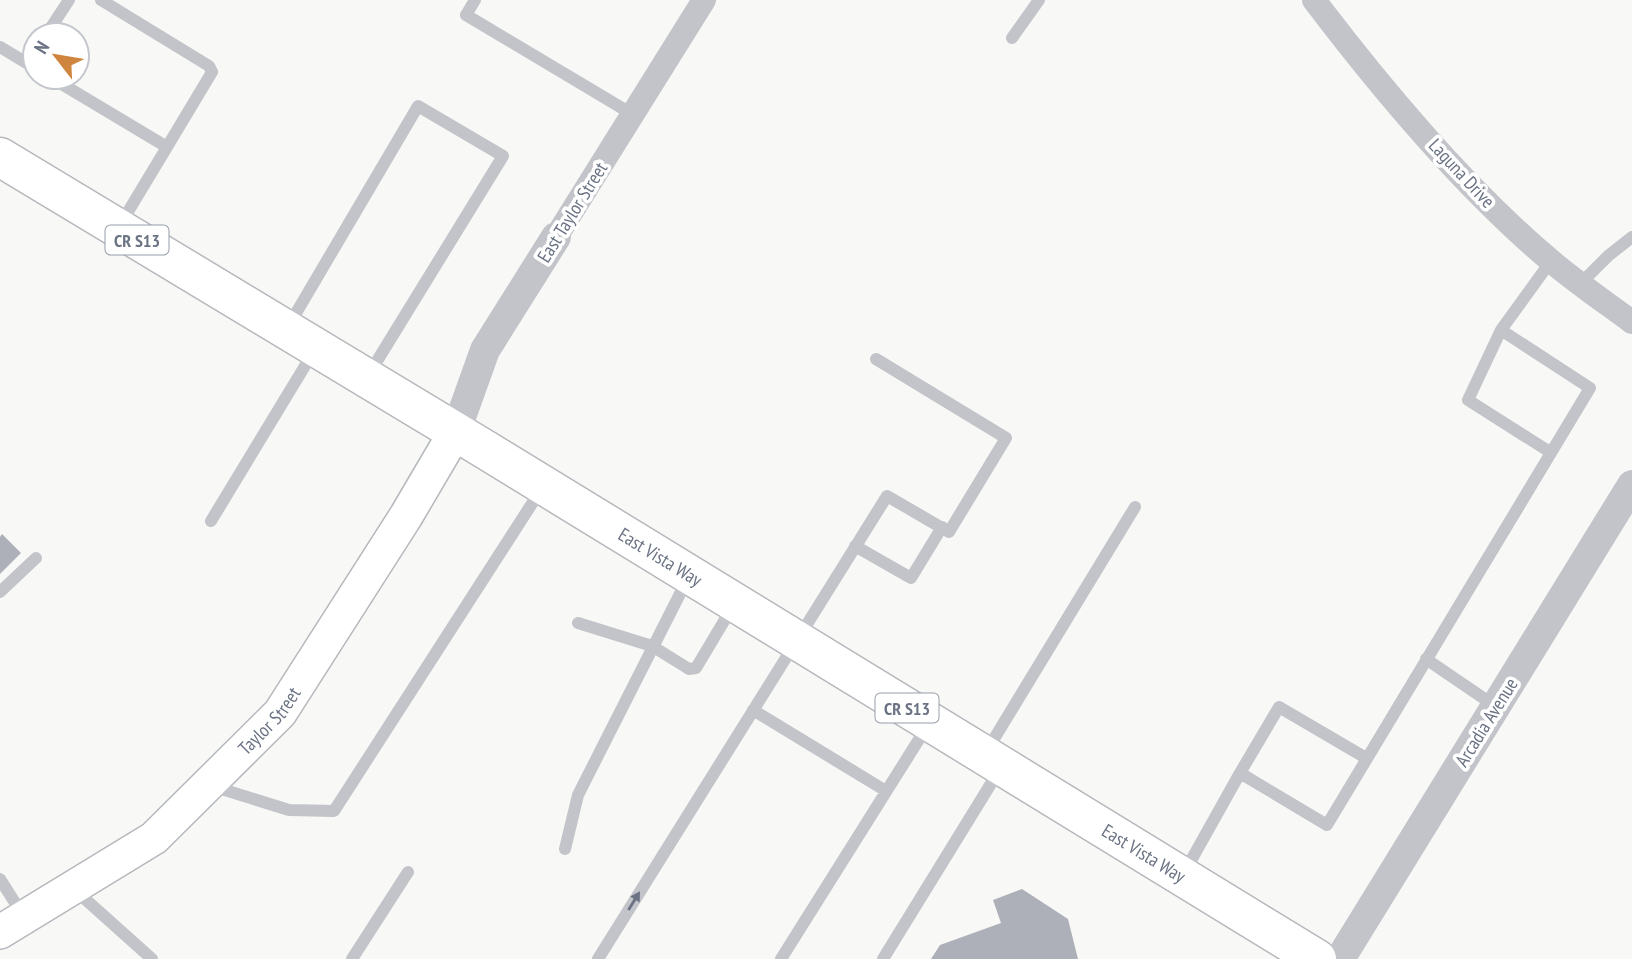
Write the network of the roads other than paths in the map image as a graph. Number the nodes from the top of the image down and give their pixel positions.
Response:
1 (69, 0) edge
2 (101, 0) edge
3 (475, 0) edge
4 (704, 0) edge
5 (1039, 0) edge
6 (1314, 0) edge
7 (55, 21) edge
8 (1012, 37) dead end
9 (0, 47) edge
10 (21, 56) edge
11 (73, 91) edge
12 (632, 114) junction
13 (167, 147) junction
14 (0, 157) edge
15 (118, 228) junction
16 (556, 237) joint
17 (1632, 237) edge
18 (1550, 261) junction
19 (1581, 283) junction
20 (1632, 322) edge
21 (1501, 330) junction
22 (301, 338) junction
23 (876, 359) dead end
24 (367, 378) junction
25 (456, 431) junction
26 (1550, 452) junction
27 (544, 485) junction
28 (1632, 485) edge
29 (1135, 507) dead end
30 (211, 521) dead end
31 (942, 527) junction
32 (855, 546) junction
33 (36, 558) dead end
34 (690, 575) junction
35 (0, 592) edge
36 (735, 602) junction
37 (578, 623) dead end
38 (796, 640) junction
39 (652, 646) junction
40 (1426, 659) junction
41 (1495, 706) junction
42 (753, 710) junction
43 (930, 722) junction
44 (1366, 758) junction
45 (993, 760) junction
46 (1240, 773) junction
47 (208, 785) junction
48 (886, 791) junction
49 (565, 849) dead end
50 (408, 872) dead end
51 (1182, 877) junction
52 (0, 879) edge
53 (72, 887) junction
54 (12, 924) edge
55 (152, 959) edge
56 (352, 959) edge
57 (598, 959) edge
58 (781, 959) edge
59 (883, 959) edge
60 (1317, 959) edge
61 (1340, 959) edge

1 - 7 lane
2 - 13 lane
3 - 12 lane
4 - 12 street, East Taylor Street
5 - 8 lane
6 - 18 street, Laguna Drive
9 - 10 lane
11 - 13 lane
12 - 16 street, East Taylor Street
13 - 15 lane
14 - 15 main road, East Vista Way / CR S13
15 - 22 main road, East Vista Way / CR S13
16 - 25 street, East Taylor Street
17 - 19 lane
18 - 19 street, Laguna Drive
18 - 21 lane
19 - 20 street, Laguna Drive
21 - 26 lane
21 - 26 lane
22 - 24 main road, East Vista Way / CR S13
22 - 24 lane
22 - 30 lane
23 - 31 lane
24 - 25 main road, East Vista Way / CR S13
25 - 27 main road, East Vista Way / CR S13
25 - 47 main road, Taylor Street
26 - 40 lane
27 - 34 main road, East Vista Way / CR S13
27 - 47 lane
28 - 41 street, Arcadia Avenue
29 - 45 lane
31 - 32 lane
31 - 32 lane
32 - 38 lane
33 - 35 lane
34 - 36 main road, East Vista Way / CR S13
34 - 39 lane
36 - 38 main road, East Vista Way / CR S13
36 - 39 lane
37 - 39 lane
38 - 42 lane
38 - 43 main road, East Vista Way / CR S13
39 - 49 lane
40 - 41 lane
40 - 44 lane
41 - 61 street, Arcadia Avenue
42 - 48 lane
57 -> 42 lane
43 - 45 main road, East Vista Way / CR S13
43 - 48 lane
44 - 46 lane
44 - 46 lane
45 - 51 main road, East Vista Way / CR S13
45 - 59 lane
46 - 51 lane
47 - 53 main road, Taylor Street
48 - 58 lane
50 - 56 lane
51 - 60 main road, East Vista Way / CR S13
52 - 54 lane
53 - 54 main road, Taylor Street
53 - 55 lane

